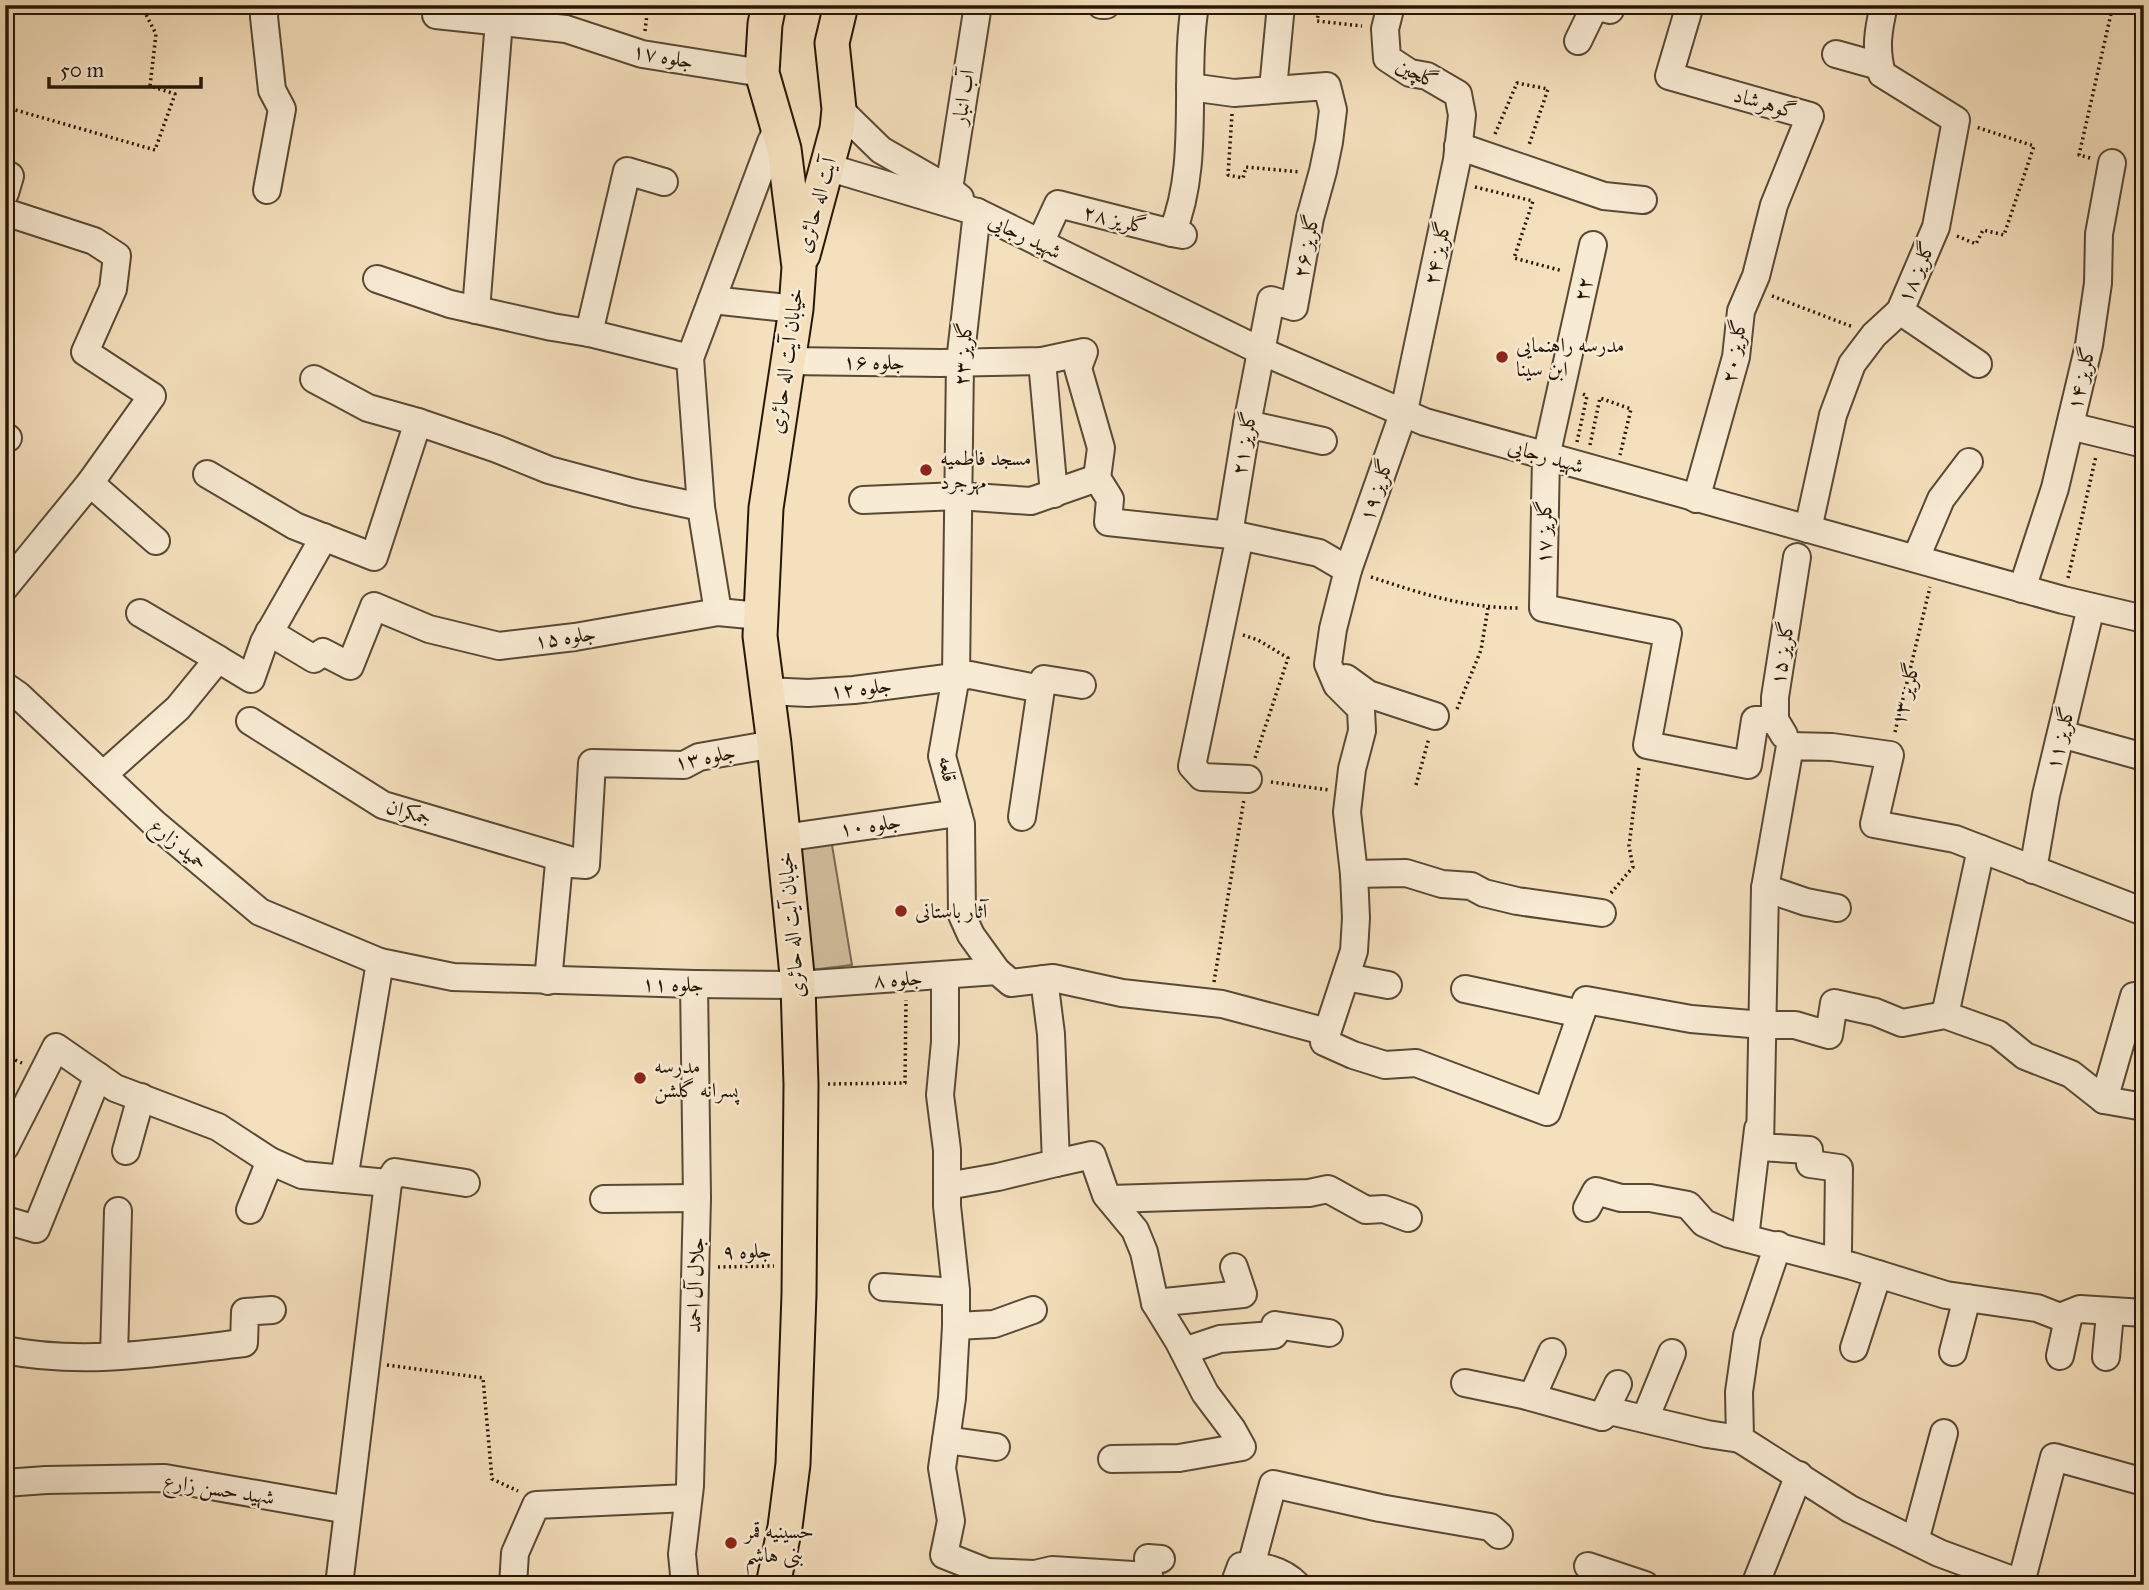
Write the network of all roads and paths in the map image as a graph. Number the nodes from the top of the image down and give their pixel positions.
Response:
1 (141, 5) edge
2 (265, 5) edge
3 (437, 5) edge
4 (769, 5) edge
5 (841, 5) edge
6 (978, 5) edge
7 (1195, 5) edge
8 (1281, 5) edge
9 (1320, 5) edge
10 (1611, 5) edge
11 (1689, 5) edge
12 (1884, 5) edge
13 (2113, 5) edge
14 (566, 17) edge
15 (1388, 17) edge
16 (499, 21) junction
17 (1578, 41) dead end
18 (1836, 54) dead end
19 (1880, 65) junction
20 (762, 73) junction
21 (1190, 87) junction
22 (1273, 89) junction
23 (1234, 93) junction
24 (1458, 94) joint
25 (5, 107) edge
26 (839, 109) junction
27 (1956, 120) junction
28 (781, 138) junction
29 (1458, 146) junction
30 (1486, 156) junction
31 (2112, 163) junction
32 (827, 167) junction
33 (1521, 168) junction
34 (2144, 173) edge
35 (1322, 174) junction
36 (5, 175) edge
37 (1452, 181) junction
38 (664, 182) dead end
39 (950, 189) junction
40 (267, 190) dead end
41 (5, 193) edge
42 (1643, 200) dead end
43 (1774, 205) joint
44 (5, 212) edge
45 (977, 212) junction
46 (1936, 227) junction
47 (1040, 243) junction
48 (1593, 244) dead end
49 (799, 267) junction
50 (1586, 277) junction
51 (377, 279) dead end
52 (1751, 288) junction
53 (712, 300) junction
54 (796, 309) junction
55 (476, 310) junction
56 (1900, 311) junction
57 (589, 333) junction
58 (1874, 335) junction
59 (1261, 351) junction
60 (690, 358) junction
61 (787, 361) junction
62 (1042, 361) junction
63 (960, 362) junction
64 (1978, 364) dead end
65 (314, 379) dead end
66 (1404, 411) junction
67 (418, 422) junction
68 (1247, 424) junction
69 (2070, 426) junction
70 (2101, 434) junction
71 (1323, 441) dead end
72 (2144, 444) edge
73 (1546, 457) junction
74 (1969, 462) dead end
75 (1585, 468) junction
76 (207, 474) dead end
77 (1615, 476) junction
78 (1097, 478) junction
79 (90, 483) junction
80 (1054, 494) junction
81 (958, 496) junction
82 (1696, 499) junction
83 (863, 500) dead end
84 (701, 507) junction
85 (1808, 529) junction
86 (1235, 535) junction
87 (324, 537) junction
88 (156, 541) dead end
89 (1797, 557) dead end
90 (1926, 561) junction
91 (1348, 569) junction
92 (5, 587) edge
93 (2022, 589) junction
94 (2063, 600) junction
95 (2091, 607) junction
96 (1488, 608) junction
97 (1543, 608) junction
98 (718, 612) junction
99 (139, 613) dead end
100 (760, 616) junction
101 (2144, 619) edge
102 (1221, 628) junction
103 (269, 632) junction
104 (218, 659) junction
105 (1328, 664) junction
106 (956, 676) junction
107 (1082, 685) dead end
108 (5, 686) edge
109 (1041, 689) junction
110 (766, 691) junction
111 (1435, 716) junction
112 (1775, 720) junction
113 (250, 721) dead end
114 (2061, 734) junction
115 (774, 744) junction
116 (1647, 745) junction
117 (1790, 746) junction
118 (1890, 755) junction
119 (2144, 757) edge
120 (103, 775) junction
121 (1248, 779) junction
122 (1416, 785) dead end
123 (1349, 793) junction
124 (958, 813) junction
125 (1022, 817) dead end
126 (783, 838) junction
127 (1981, 849) junction
128 (586, 865) junction
129 (2033, 870) junction
130 (1354, 874) junction
131 (1765, 888) junction
132 (1837, 908) dead end
133 (2144, 912) edge
134 (1602, 913) joint
135 (380, 962) junction
136 (945, 976) junction
137 (1004, 977) junction
138 (1346, 977) junction
139 (906, 979) junction
140 (1044, 979) junction
141 (548, 981) junction
142 (694, 984) junction
143 (798, 985) junction
144 (1388, 985) dead end
145 (1465, 989) dead end
146 (2134, 996) dead end
147 (1211, 1003) junction
148 (1581, 1014) junction
149 (1945, 1014) junction
150 (1763, 1025) junction
151 (1327, 1032) junction
152 (98, 1076) junction
153 (801, 1084) junction
154 (141, 1097) junction
155 (1761, 1099) junction
156 (2104, 1100) junction
157 (2144, 1107) edge
158 (5, 1147) edge
159 (126, 1151) dead end
160 (270, 1161) junction
161 (1055, 1163) junction
162 (344, 1179) junction
163 (388, 1183) junction
164 (466, 1183) dead end
165 (947, 1186) junction
166 (697, 1198) junction
167 (604, 1199) dead end
168 (1110, 1199) junction
169 (1587, 1208) dead end
170 (250, 1210) dead end
171 (118, 1211) dead end
172 (1408, 1218) dead end
173 (5, 1220) edge
174 (1745, 1238) junction
175 (1778, 1245) junction
176 (1838, 1250) dead end
177 (799, 1266) junction
178 (695, 1267) junction
179 (1234, 1267) dead end
180 (1878, 1274) junction
181 (883, 1287) dead end
182 (956, 1292) junction
183 (1967, 1298) junction
184 (1155, 1303) junction
185 (1033, 1310) dead end
186 (272, 1311) dead end
187 (2110, 1313) junction
188 (2144, 1313) edge
189 (2069, 1314) junction
190 (956, 1326) junction
191 (1329, 1334) dead end
192 (1854, 1348) dead end
193 (5, 1350) edge
194 (1184, 1351) junction
195 (1552, 1352) dead end
196 (1953, 1352) dead end
197 (1672, 1353) dead end
198 (114, 1356) junction
199 (2060, 1356) dead end
200 (2106, 1357) dead end
201 (366, 1362) junction
202 (1465, 1383) dead end
203 (1618, 1384) dead end
204 (1532, 1398) junction
205 (1602, 1417) junction
206 (1645, 1419) junction
207 (1944, 1433) dead end
208 (1740, 1439) junction
209 (946, 1440) junction
210 (996, 1447) dead end
211 (1112, 1459) dead end
212 (1799, 1475) junction
213 (2144, 1482) edge
214 (5, 1483) edge
215 (688, 1498) junction
216 (536, 1505) junction
217 (348, 1510) junction
218 (1499, 1535) dead end
219 (1915, 1541) junction
220 (1161, 1559) dead end
221 (1588, 1566) dead end
222 (1242, 1572) edge
223 (985, 1578) edge
224 (780, 1583) edge
225 (2024, 1584) edge
226 (339, 1585) edge
227 (513, 1585) edge
228 (685, 1585) edge
229 (1297, 1585) edge
230 (1645, 1585) edge
231 (1755, 1585) edge

1 - 25 path
2 - 40 street
3 - 16 street, جلوه ۱۷
4 - 20 main road, آیت اله حائری
5 - 26 main road, آیت اله حائری
6 - 39 street, آب انبار
7 - 21 street
8 - 22 street
9 - 15 path
10 - 17 street
11 - 43 street, گوهرشاد
12 - 19 street
13 - 31 path
14 - 16 street, جلوه ۱۷
14 - 20 street, جلوه ۱۷
15 - 24 street, گلچین
16 - 55 street
18 - 19 street
19 - 27 street
20 - 28 main road, آیت اله حائری
21 - 23 street
21 - 47 street, گلریز ۲۸
22 - 23 street
22 - 35 street, گلریز ۲۶
23 - 35 path
24 - 29 street, گلریز ۲۴
26 - 32 main road, آیت اله حائری
26 - 39 street
27 - 46 street, گلریز ۱۸
27 - 46 path
28 - 32 main road
28 - 49 main road, آیت اله حائری
28 - 53 street
29 - 30 street
29 - 37 street, گلریز ۲۴
30 - 33 street
30 - 33 path
31 - 34 path
31 - 69 street, گلریز ۱۴
32 - 45 street
32 - 49 main road, آیت اله حائری
33 - 42 street
35 - 59 street, گلریز ۲۶
36 - 41 street
37 - 50 path
37 - 66 street, گلریز ۲۴
38 - 57 street
39 - 45 street
43 - 52 street, گلریز ۲۰
44 - 79 street
45 - 47 street, شهید رجایی
45 - 63 street, گلریز ۲۳
46 - 56 street, گلریز ۱۸
47 - 59 street, شهید رجایی
48 - 50 street, ۲۲
49 - 54 main road, خیابان آیت اله حائری
50 - 73 street, ۲۲
51 - 55 street
52 - 58 path
52 - 82 street, گلریز ۲۰
53 - 54 street
53 - 60 street
54 - 61 main road, خیابان آیت اله حائری
55 - 57 street
56 - 58 street, گلریز ۱۸
56 - 64 street
57 - 60 street
58 - 85 street, گلریز ۱۸
59 - 66 street, شهید رجایی
59 - 68 street, گلریز ۲۱
60 - 84 street
61 - 63 street, جلوه ۱۶
61 - 100 main road, خیابان آیت اله حائری
62 - 63 street, جلوه ۱۶
62 - 78 street, جلوه ۱۶
62 - 80 street
63 - 81 street, گلریز ۲۳
65 - 67 street
66 - 73 street, شهید رجایی
66 - 91 street, گلریز ۱۹
67 - 84 street
67 - 87 street
68 - 71 street
68 - 86 street, گلریز ۲۱
69 - 70 street
69 - 93 street, گلریز ۱۴
70 - 72 street
70 - 94 path
73 - 75 street, شهید رجایی
73 - 97 street, گلریز ۱۷
74 - 90 street
75 - 77 street, شهید رجایی
75 - 77 path
76 - 87 street
77 - 82 street, شهید رجایی
78 - 80 street
78 - 86 street
79 - 88 street
79 - 92 street
80 - 81 street
81 - 83 street
81 - 106 street, قلعه
82 - 85 street, شهید رجایی
84 - 98 street
85 - 90 street, شهید رجایی
86 - 91 street
86 - 102 street, گلریز ۲۱
87 - 103 street
89 - 112 street, گلریز ۱۵
90 - 93 street, شهید رجایی
90 - 118 path, گلریز ۱۳
91 - 96 path
91 - 105 street, گلریز ۱۹
93 - 94 street, شهید رجایی
94 - 95 street, شهید رجایی
95 - 101 street, شهید رجایی
95 - 114 street, گلریز ۱۱
96 - 97 path
96 - 111 path
97 - 116 street
98 - 100 street, جلوه ۱۵
98 - 103 street, جلوه ۱۵
99 - 104 street
100 - 110 main road, خیابان آیت اله حائری
102 - 121 path
102 - 121 street, گلریز ۲۱
103 - 104 street
104 - 120 street
105 - 111 street
105 - 123 street
106 - 109 street, جلوه ۱۲
106 - 110 street, جلوه ۱۲
106 - 124 street, قلعه
107 - 109 street
108 - 120 street, حمید زارع
109 - 125 street
110 - 115 main road, خیابان آیت اله حائری
111 - 122 path
112 - 116 street
112 - 117 street
113 - 128 street, جمکران
114 - 119 street
114 - 129 street, گلریز ۱۱
115 - 126 main road, خیابان آیت اله حائری
115 - 128 street, جلوه ۱۳
116 - 134 path
117 - 118 street
117 - 131 street
118 - 127 street, گلریز ۱۳
120 - 135 street, حمید زارع
121 - 123 path
121 - 147 path
123 - 130 street
124 - 126 street, جلوه ۱۰
124 - 137 street, قلعه
126 - 143 main road, خیابان آیت اله حائری
127 - 129 street
127 - 149 street
128 - 141 street
129 - 133 street
130 - 134 street
130 - 138 street
131 - 132 street
131 - 150 street
135 - 141 street, حمید زارع
135 - 162 street
136 - 137 street, جلوه ۸
136 - 139 street, جلوه ۸
136 - 165 street
137 - 140 street, جلوه ۸
138 - 144 street
138 - 151 street
139 - 143 street, جلوه ۸
139 - 153 path
140 - 147 street, جلوه ۸
140 - 161 street
141 - 142 street, جلوه ۱۱
142 - 143 street, جلوه ۱۱
142 - 166 street, جلال آل احمد
143 - 153 main road, خیابان آیت اله حائری
145 - 148 street
146 - 156 street
147 - 151 street, جلوه ۸
148 - 150 street
148 - 151 street
149 - 150 street
149 - 156 street
150 - 155 street
152 - 154 street
152 - 158 street
152 - 173 street
153 - 177 main road, خیابان آیت اله حائری
154 - 159 street
154 - 160 street
155 - 174 street
155 - 176 street
156 - 157 street
160 - 162 street
160 - 170 street
161 - 165 street
161 - 168 street
162 - 163 street
163 - 164 street
163 - 201 street
165 - 182 street
166 - 167 street
166 - 178 street, جلال آل احمد
168 - 172 street
168 - 184 street
169 - 174 street
171 - 198 street
174 - 175 street
175 - 180 street
175 - 208 street
177 - 178 path, جلوه ۹
177 - 224 main road, خیابان آیت اله حائری
178 - 215 street, جلال آل احمد
179 - 184 street
180 - 183 street
180 - 192 street
181 - 182 street
182 - 190 street
183 - 189 street
183 - 196 street
184 - 194 street
185 - 190 street
186 - 198 street
187 - 188 street
187 - 189 street
187 - 200 street
189 - 199 street
190 - 209 street
191 - 194 street
193 - 198 street
194 - 211 street
195 - 204 street
197 - 206 street
201 - 216 path
201 - 217 street
202 - 204 street
203 - 205 street
204 - 205 street
205 - 206 street
206 - 208 street
207 - 219 street
208 - 212 street
209 - 210 street
209 - 223 street
212 - 219 street
212 - 231 street
213 - 225 street
214 - 217 street, شهید حسن زارع
215 - 216 street
215 - 228 street, جلال آل احمد
216 - 227 street
217 - 226 street
218 - 222 street
219 - 225 street
220 - 223 street
221 - 230 street
222 - 229 street

